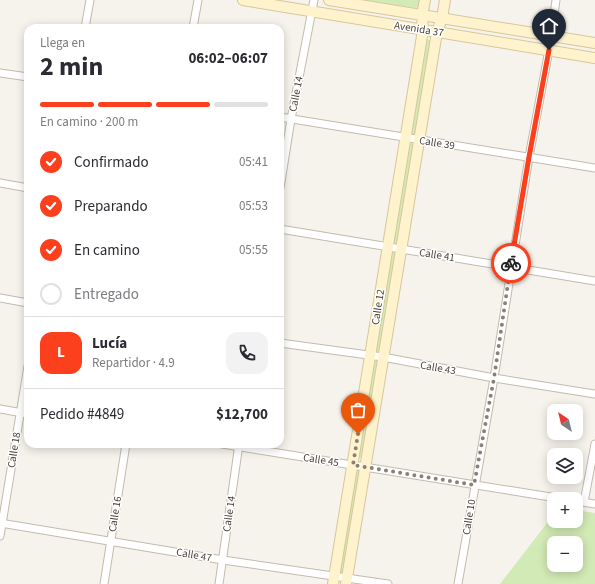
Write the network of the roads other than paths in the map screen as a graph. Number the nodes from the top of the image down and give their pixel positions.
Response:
1 (90, 0) edge
2 (198, 0) edge
3 (243, 0) edge
4 (314, 0) edge
5 (329, 0) edge
6 (424, 0) edge
7 (445, 0) edge
8 (556, 0) edge
9 (312, 11) junction
10 (422, 15) junction
11 (442, 18) junction
12 (86, 24) edge
13 (194, 24) edge
14 (423, 30) junction
15 (437, 32) junction
16 (551, 36) junction
17 (595, 43) edge
18 (549, 50) junction
19 (595, 58) edge
20 (0, 73) edge
21 (24, 76) edge
22 (284, 118) edge
23 (291, 119) junction
24 (405, 138) junction
25 (419, 140) junction
26 (529, 157) junction
27 (284, 163) edge
28 (595, 168) edge
29 (0, 183) edge
30 (24, 187) edge
31 (284, 230) edge
32 (388, 247) junction
33 (401, 249) junction
34 (511, 267) junction
35 (595, 281) edge
36 (0, 298) edge
37 (24, 302) edge
38 (284, 344) edge
39 (370, 356) junction
40 (383, 357) junction
41 (494, 378) junction
42 (24, 389) edge
43 (595, 394) edge
44 (0, 409) edge
45 (20, 412) junction
46 (24, 413) edge
47 (595, 444) edge
48 (125, 448) edge
49 (238, 448) edge
50 (255, 448) edge
51 (353, 465) junction
52 (365, 467) junction
53 (474, 485) junction
54 (547, 496) edge
55 (584, 502) joint
56 (595, 504) edge
57 (1, 523) edge
58 (0, 536) edge
59 (111, 541) junction
60 (223, 560) junction
61 (334, 580) edge
62 (346, 581) edge
63 (104, 584) edge
64 (219, 584) edge
65 (388, 584) edge
66 (458, 584) edge

1 - 12 street
2 - 13 street
3 - 9 street, Avenida 37
4 - 9 street, Calle 14
5 - 10 street, Avenida 37
6 - 10 street, Calle 12
7 - 11 street, Calle 12
8 - 16 street, Calle 10
9 - 14 street, Avenida 37
9 - 23 street, Calle 14
10 - 11 street, Avenida 37
10 - 14 street, Calle 12
11 - 15 street, Calle 12
11 - 16 street, Avenida 37
14 - 15 street, Avenida 37
14 - 24 street, Calle 12
15 - 18 street, Avenida 37
15 - 25 street, Calle 12
16 - 17 street, Avenida 37
16 - 18 street, Calle 10
18 - 19 street, Avenida 37
18 - 26 street, Calle 10
20 - 21 street
22 - 23 street, Calle 39
23 - 24 street, Calle 39
23 - 27 street, Calle 14
24 - 25 street, Calle 39
24 - 32 street, Calle 12
25 - 26 street, Calle 39
25 - 33 street, Calle 12
26 - 28 street, Calle 39
26 - 34 street, Calle 10
29 - 30 street
31 - 32 street, Calle 41
32 - 33 street, Calle 41
32 - 39 street, Calle 12
33 - 34 street, Calle 41
33 - 40 street, Calle 12
34 - 35 street, Calle 41
34 - 41 street, Calle 10
36 - 37 street
38 - 39 street, Calle 43
39 - 40 street, Calle 43
39 - 51 street, Calle 12
40 - 41 street, Calle 43
40 - 52 street, Calle 12
41 - 43 street, Calle 43
41 - 53 street, Calle 10
42 - 45 street, Calle 18
44 - 45 street
45 - 46 street
45 - 57 street, Calle 18
47 - 55 street
48 - 59 street, Calle 16
49 - 60 street, Calle 14
50 - 51 street, Calle 45
51 - 52 street, Calle 45
51 - 61 street, Calle 12
52 - 53 street, Calle 45
52 - 62 street, Calle 12
53 - 54 street, Calle 45
53 - 66 street, Calle 10
55 - 56 street
57 - 58 street, Calle 18
57 - 59 street, Calle 47
59 - 60 street, Calle 47
59 - 63 street, Calle 16
60 - 61 street, Calle 47
60 - 64 street, Calle 14
61 - 62 street, Calle 47
62 - 65 street, Calle 47

